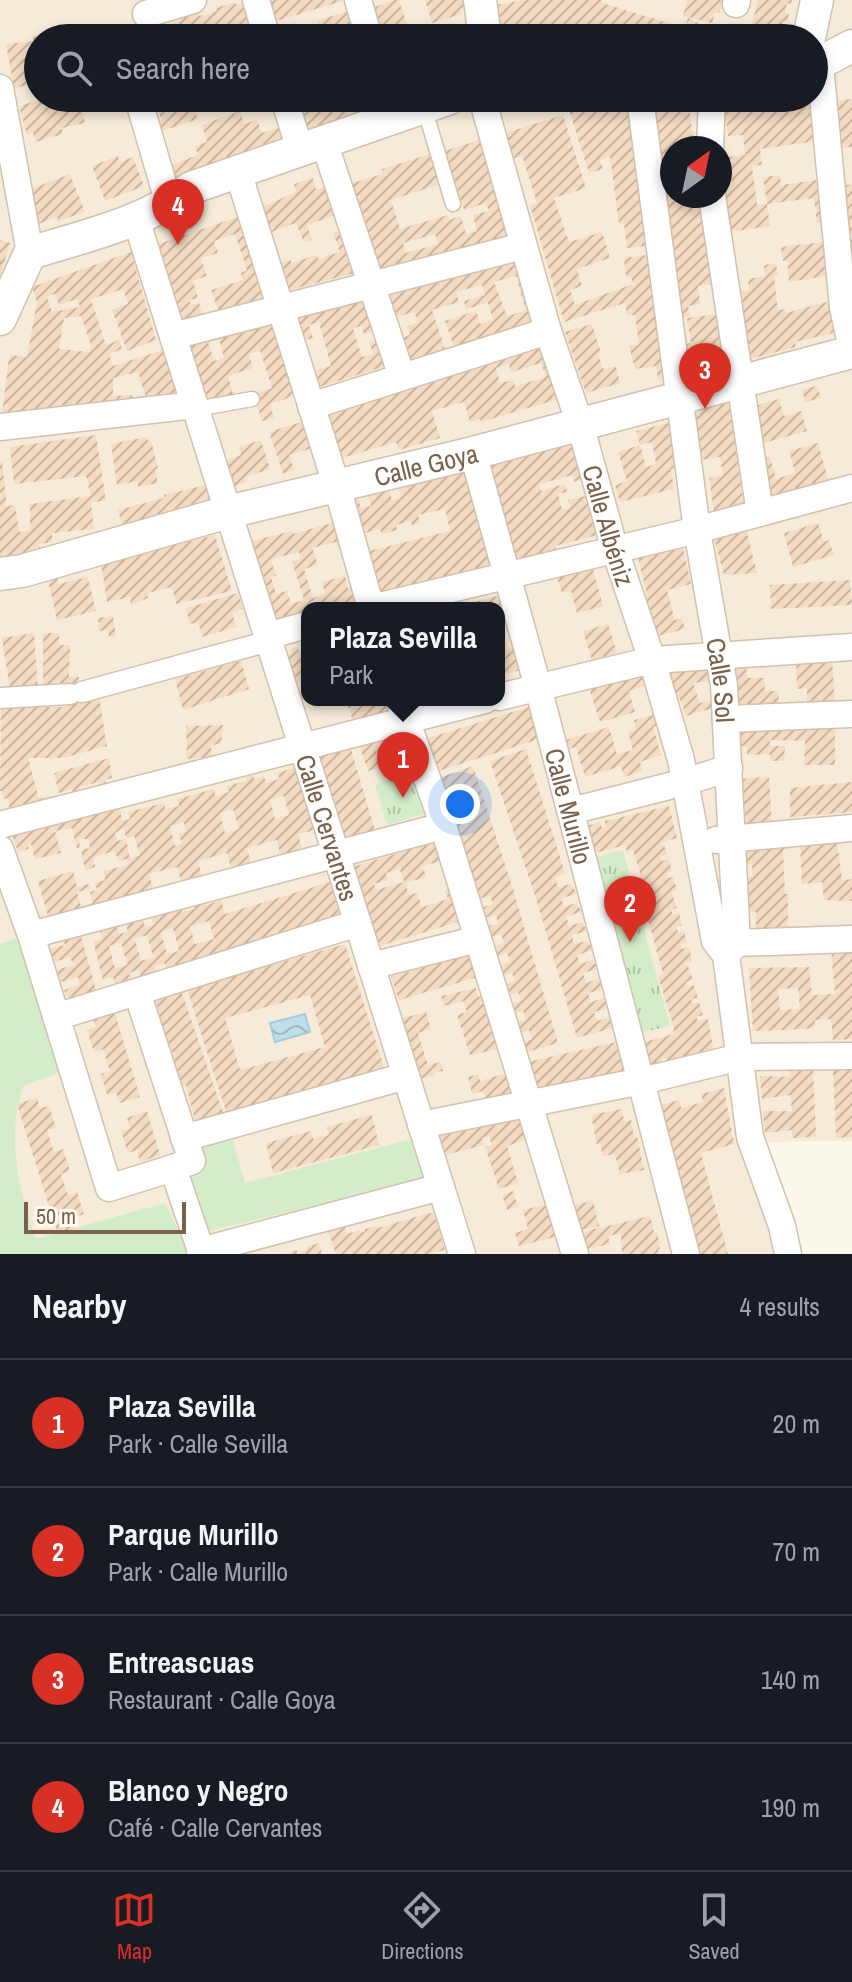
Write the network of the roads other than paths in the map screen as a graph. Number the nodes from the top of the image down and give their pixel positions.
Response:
1 (193, 0) edge
2 (256, 0) edge
3 (358, 0) edge
4 (480, 0) edge
5 (817, 0) edge
6 (145, 17) edge
7 (263, 24) edge
8 (365, 24) edge
9 (483, 24) edge
10 (816, 24) edge
11 (852, 46) edge
12 (828, 52) edge
13 (0, 88) edge
14 (142, 112) edge
15 (292, 112) edge
16 (402, 112) edge
17 (428, 112) edge
18 (486, 112) edge
19 (642, 112) edge
20 (711, 112) edge
21 (820, 112) edge
22 (710, 136) edge
23 (312, 146) junction
24 (238, 172) junction
25 (9, 182) edge
26 (169, 204) junction
27 (453, 204) dead end
28 (714, 208) edge
29 (136, 219) junction
30 (523, 246) junction
31 (30, 253) junction
32 (373, 286) junction
33 (281, 309) junction
34 (0, 319) edge
35 (548, 331) junction
36 (173, 336) junction
37 (852, 351) edge
38 (402, 377) junction
39 (739, 381) junction
40 (679, 397) junction
41 (252, 399) dead end
42 (311, 406) junction
43 (195, 407) junction
44 (580, 424) junction
45 (0, 427) edge
46 (473, 453) junction
47 (336, 487) junction
48 (852, 488) edge
49 (228, 512) junction
50 (760, 513) junction
51 (697, 530) junction
52 (615, 550) junction
53 (0, 574) edge
54 (507, 574) junction
55 (370, 602) edge
56 (396, 602) edge
57 (301, 627) edge
58 (268, 638) junction
59 (852, 647) edge
60 (719, 655) junction
61 (652, 660) junction
62 (538, 687) junction
63 (505, 695) edge
64 (0, 698) edge
65 (435, 706) edge
66 (402, 710) edge
67 (852, 714) edge
68 (726, 719) junction
69 (302, 747) junction
70 (729, 768) junction
71 (685, 782) junction
72 (571, 811) junction
73 (0, 825) edge
74 (443, 826) junction
75 (852, 828) edge
76 (733, 838) junction
77 (696, 843) junction
78 (0, 849) edge
79 (336, 854) junction
80 (358, 923) junction
81 (31, 935) junction
82 (478, 939) junction
83 (852, 939) edge
84 (732, 949) junction
85 (371, 966) junction
86 (137, 992) junction
87 (56, 1017) junction
88 (852, 1056) edge
89 (740, 1057) junction
90 (406, 1076) junction
91 (642, 1081) junction
92 (528, 1104) junction
93 (421, 1125) junction
94 (184, 1138) junction
95 (173, 1168) junction
96 (441, 1187) junction
97 (201, 1252) edge
98 (462, 1254) edge
99 (575, 1254) edge
100 (686, 1254) edge
101 (788, 1254) edge

1 - 6 street
2 - 7 street
3 - 8 street
4 - 9 street
5 - 10 street
11 - 12 street
13 - 25 street
14 - 26 street
15 - 23 street
16 - 23 street
17 - 27 lane
18 - 30 street, Calle Albéniz
19 - 40 street, Calle Sol
20 - 22 street
21 - 37 street
23 - 24 street
23 - 32 street
24 - 26 street
24 - 33 street
25 - 31 street
26 - 29 street
28 - 39 street
29 - 31 street
29 - 36 street, Calle Cervantes
30 - 32 street
30 - 35 street, Calle Albéniz
31 - 34 street
32 - 33 street
32 - 38 street
33 - 36 street
33 - 42 street
35 - 38 street
35 - 44 street, Calle Albéniz
36 - 43 street, Calle Cervantes
37 - 39 street, Calle Goya
38 - 42 street
39 - 40 street, Calle Goya
39 - 50 street
40 - 44 street, Calle Goya
40 - 51 street, Calle Sol
41 - 43 lane
42 - 47 street
43 - 45 street
43 - 49 street, Calle Cervantes
44 - 46 street, Calle Goya
44 - 52 street, Calle Albéniz
46 - 47 street, Calle Goya
46 - 54 street, Calle Murillo
47 - 49 street, Calle Goya
47 - 55 street
48 - 50 street
49 - 53 street, Calle Goya
49 - 58 street, Calle Cervantes
50 - 51 street
51 - 52 street
51 - 60 street, Calle Sol
52 - 54 street
52 - 61 street, Calle Albéniz
54 - 56 street
54 - 62 street, Calle Murillo
57 - 58 street
58 - 64 street
58 - 69 street, Calle Cervantes
59 - 60 street
60 - 61 street
60 - 68 street, Calle Sol
61 - 62 street
61 - 71 street, Calle Albéniz
62 - 63 street
62 - 72 street, Calle Murillo
65 - 66 street
66 - 69 street
66 - 74 street
67 - 68 street
68 - 70 street, Calle Sol
69 - 73 street
69 - 79 street, Calle Cervantes
70 - 71 street
70 - 76 street, Calle Sol
71 - 72 street
71 - 77 street, Calle Albéniz
72 - 91 street, Calle Murillo
74 - 79 street
74 - 82 street
75 - 76 street
76 - 77 street
76 - 84 street, Calle Sol
77 - 84 street, Calle Albéniz
78 - 81 street
79 - 80 street, Calle Cervantes
79 - 81 street
80 - 85 street, Calle Cervantes
80 - 86 street
81 - 87 street
82 - 85 street
82 - 92 street
83 - 84 street
84 - 89 street, Calle Sol
85 - 90 street, Calle Cervantes
86 - 87 street
86 - 94 street
87 - 95 street
88 - 89 street
89 - 91 street
89 - 101 street, Calle Sol
90 - 93 street, Calle Cervantes
90 - 94 street
91 - 92 street
91 - 100 street, Calle Murillo
92 - 93 street
92 - 99 street
93 - 96 street, Calle Cervantes
94 - 95 street
95 - 97 street
96 - 97 street
96 - 98 street, Calle Cervantes

